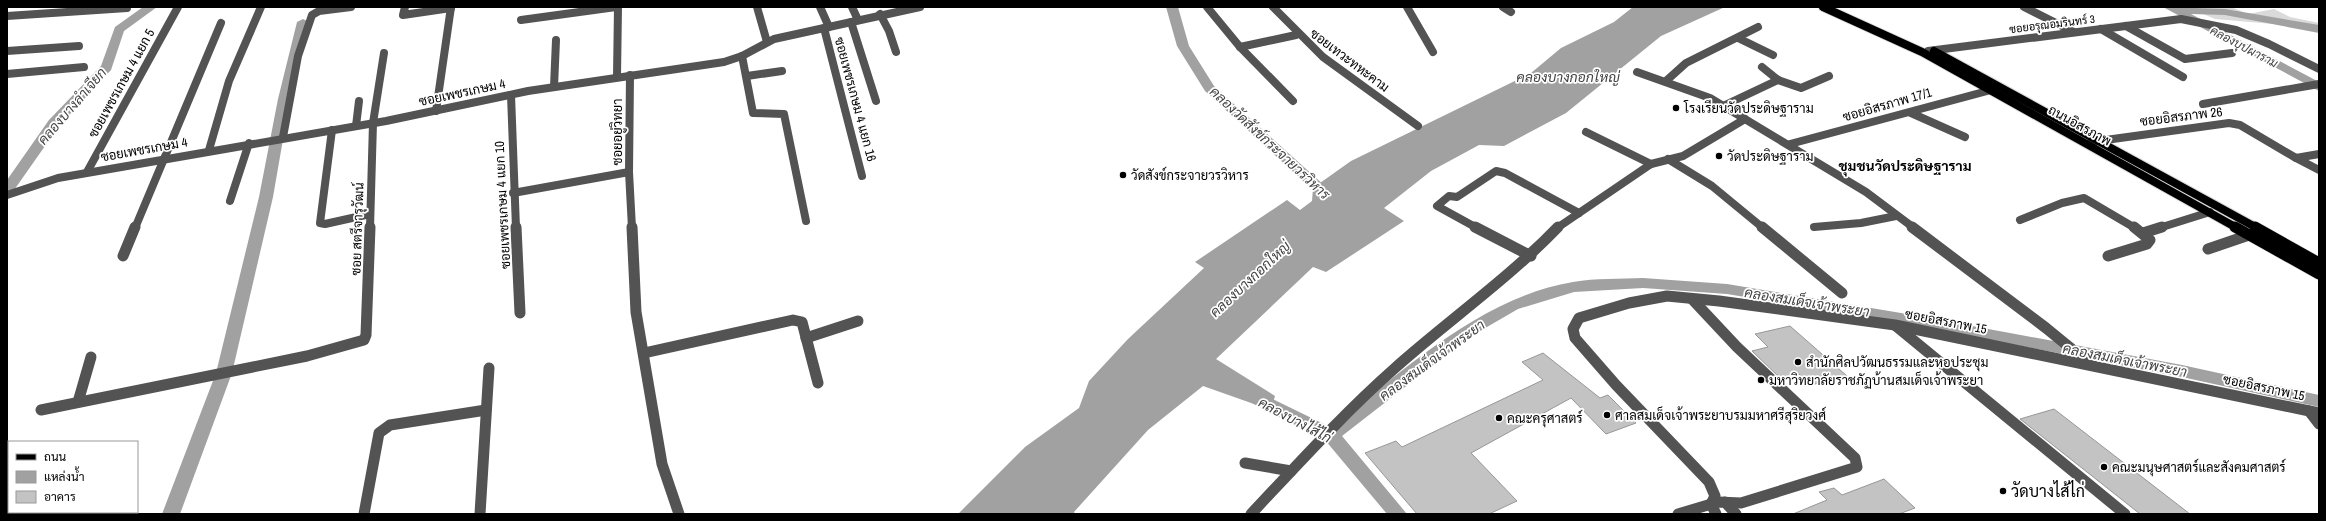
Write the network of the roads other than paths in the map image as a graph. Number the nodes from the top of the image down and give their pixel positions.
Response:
1 (18, 7) edge
2 (178, 7) edge
3 (261, 7) edge
4 (351, 7) edge
5 (406, 7) edge
6 (617, 7) edge
7 (757, 7) edge
8 (820, 7) edge
9 (852, 7) edge
10 (920, 7) edge
11 (1207, 7) edge
12 (1273, 7) edge
13 (1407, 7) edge
14 (1504, 7) edge
15 (1823, 7) edge
16 (2024, 7) edge
17 (127, 8) dead end
18 (451, 8) edge
19 (1841, 10) edge
20 (1511, 12) dead end
21 (880, 14) junction
22 (7, 16) edge
23 (521, 20) dead end
24 (854, 21) junction
25 (221, 23) dead end
26 (2126, 26) junction
27 (1758, 27) dead end
28 (826, 28) junction
29 (2101, 29) junction
30 (2074, 32) junction
31 (1296, 35) junction
32 (1738, 38) junction
33 (556, 40) dead end
34 (767, 42) junction
35 (79, 46) dead end
36 (1240, 47) junction
37 (1933, 50) junction
38 (7, 51) edge
39 (896, 52) dead end
40 (1432, 52) dead end
41 (1922, 52) junction
42 (384, 53) dead end
43 (2232, 53) dead end
44 (1773, 55) dead end
45 (742, 56) junction
46 (84, 67) dead end
47 (1762, 67) dead end
48 (2319, 69) edge
49 (782, 71) dead end
50 (1637, 72) dead end
51 (7, 74) edge
52 (630, 75) junction
53 (617, 76) junction
54 (747, 76) junction
55 (1828, 76) dead end
56 (2183, 77) dead end
57 (1778, 80) junction
58 (1666, 81) junction
59 (2319, 84) edge
60 (554, 87) junction
61 (1991, 90) junction
62 (511, 95) junction
63 (359, 101) dead end
64 (876, 101) dead end
65 (1292, 101) dead end
66 (2203, 104) dead end
67 (1723, 106) junction
68 (436, 111) junction
69 (1911, 113) junction
70 (1745, 119) junction
71 (373, 123) junction
72 (356, 126) junction
73 (1418, 126) dead end
74 (332, 130) junction
75 (1586, 132) dead end
76 (1965, 137) dead end
77 (279, 138) junction
78 (2099, 140) junction
79 (2085, 142) junction
80 (249, 143) junction
81 (1790, 144) junction
82 (209, 150) junction
83 (2319, 154) edge
84 (163, 158) junction
85 (2296, 158) junction
86 (1668, 159) junction
87 (1651, 164) junction
88 (2319, 170) edge
89 (87, 172) junction
90 (629, 172) junction
91 (862, 176) dead end
92 (513, 193) junction
93 (8, 195) edge
94 (230, 201) dead end
95 (2210, 212) junction
96 (1579, 213) junction
97 (370, 214) junction
98 (1896, 216) junction
99 (2020, 220) dead end
100 (806, 221) dead end
101 (1814, 227) dead end
102 (2143, 232) junction
103 (2249, 234) junction
104 (2208, 249) dead end
105 (123, 256) dead end
106 (1530, 256) junction
107 (2108, 256) dead end
108 (2319, 263) edge
109 (2319, 274) edge
110 (1842, 293) dead end
111 (1692, 299) junction
112 (520, 313) dead end
113 (858, 321) dead end
114 (1895, 325) junction
115 (806, 338) junction
116 (644, 354) junction
117 (91, 357) dead end
118 (2090, 364) junction
119 (489, 368) dead end
120 (818, 383) dead end
121 (78, 402) junction
122 (41, 410) dead end
123 (486, 410) junction
124 (2314, 412) edge
125 (2319, 424) edge
126 (1245, 463) dead end
127 (1291, 471) junction
128 (1725, 502) junction
129 (1713, 509) edge
130 (364, 514) edge
131 (480, 514) edge
132 (679, 514) edge
133 (1251, 514) edge
134 (1678, 514) edge
135 (1736, 514) edge
136 (2125, 514) edge

1 - 22 street
2 - 89 street, ซอยเพชรเกษม 4 แยก 5
3 - 82 street
4 - 77 street
5 - 18 street
6 - 23 street
6 - 53 street
7 - 34 street
8 - 28 street, ซอยเพชรเกษม 4 แยก 16
9 - 24 street
10 - 21 street, ซอยเพชรเกษม 4
11 - 36 street
12 - 31 street, ซอยเทวะทหะคาม
13 - 40 street
14 - 20 street
15 - 19 main road, ถนนอิสรภาพ
16 - 30 street
17 - 22 street
18 - 68 street
19 - 37 main road
19 - 41 main road, ถนนอิสรภาพ
21 - 24 street, ซอยเพชรเกษม 4
21 - 39 street
24 - 28 street, ซอยเพชรเกษม 4
24 - 64 street
25 - 84 street
26 - 29 street, ซอยอรุณอมรินทร์ 3
26 - 43 street
26 - 48 street, ซอยอรุณอมรินทร์ 3
27 - 32 street
28 - 34 street, ซอยเพชรเกษม 4
28 - 91 street, ซอยเพชรเกษม 4 แยก 16
29 - 30 street, ซอยอรุณอมรินทร์ 3
29 - 56 street
30 - 37 street, ซอยอรุณอมรินทร์ 3
31 - 36 street
31 - 73 street, ซอยเทวะทหะคาม
32 - 44 street
32 - 58 street
33 - 60 street
34 - 45 street, ซอยเพชรเกษม 4
35 - 38 street
36 - 65 street
37 - 41 street, ซอยอรุณอมรินทร์ 3
37 - 78 main road
41 - 61 main road, ถนนอิสรภาพ
42 - 71 street, ซอย สตรีจารุวัฒน์
45 - 52 street, ซอยเพชรเกษม 4
45 - 54 street
46 - 51 street
47 - 57 street
49 - 54 street
50 - 58 street
52 - 53 street, ซอยเพชรเกษม 4
52 - 90 street, ซอยอยู่วิทยา
53 - 60 street, ซอยเพชรเกษม 4
54 - 100 street
55 - 57 street
57 - 67 street
58 - 67 street
59 - 66 street
60 - 62 street, ซอยเพชรเกษม 4
61 - 69 street, ซอยอิสรภาพ 17/1
61 - 79 main road, ถนนอิสรภาพ
62 - 68 street, ซอยเพชรเกษม 4
62 - 92 street, ซอยเพชรเกษม 4 แยก 10
63 - 72 street
67 - 70 street
68 - 71 street, ซอยเพชรเกษม 4
69 - 76 street
69 - 81 street, ซอยอิสรภาพ 17/1
70 - 81 street
70 - 86 street
71 - 72 street, ซอยเพชรเกษม 4
71 - 97 street, ซอย สตรีจารุวัฒน์
72 - 74 street, ซอยเพชรเกษม 4
74 - 77 street, ซอยเพชรเกษม 4
74 - 97 street
75 - 87 street
77 - 80 street, ซอยเพชรเกษม 4
78 - 79 street, ซอยอิสรภาพ 26
78 - 85 street, ซอยอิสรภาพ 26
78 - 108 main road
79 - 95 main road, ถนนอิสรภาพ
80 - 82 street, ซอยเพชรเกษม 4
80 - 94 street
81 - 98 street
82 - 84 street, ซอยเพชรเกษม 4
83 - 85 street
84 - 89 street, ซอยเพชรเกษม 4
84 - 105 street
85 - 88 street, ซอยอิสรภาพ 26
86 - 87 street
86 - 110 street
87 - 96 street
89 - 93 street, ซอยเพชรเกษม 4
90 - 92 street
90 - 116 street, ซอยอยู่วิทยา
92 - 112 street, ซอยเพชรเกษม 4 แยก 10
95 - 102 street
95 - 103 main road, ถนนอิสรภาพ
96 - 106 street
96 - 106 street
97 - 121 street, ซอย สตรีจารุวัฒน์
98 - 101 street
98 - 118 street
99 - 102 street
102 - 107 street
103 - 104 street
103 - 109 main road, ถนนอิสรภาพ
106 - 127 street
111 - 114 street, ซอยอิสรภาพ 15
111 - 128 street
111 - 129 street, ซอยอิสรภาพ 15
113 - 115 street
114 - 118 street, ซอยอิสรภาพ 15
114 - 136 street
115 - 116 street
115 - 120 street
116 - 132 street, ซอยอยู่วิทยา
117 - 121 street
118 - 124 street, ซอยอิสรภาพ 15
119 - 123 street
121 - 122 street
123 - 130 street
123 - 131 street
124 - 125 street
126 - 127 street
127 - 133 street
128 - 129 street
128 - 135 street
129 - 134 street

